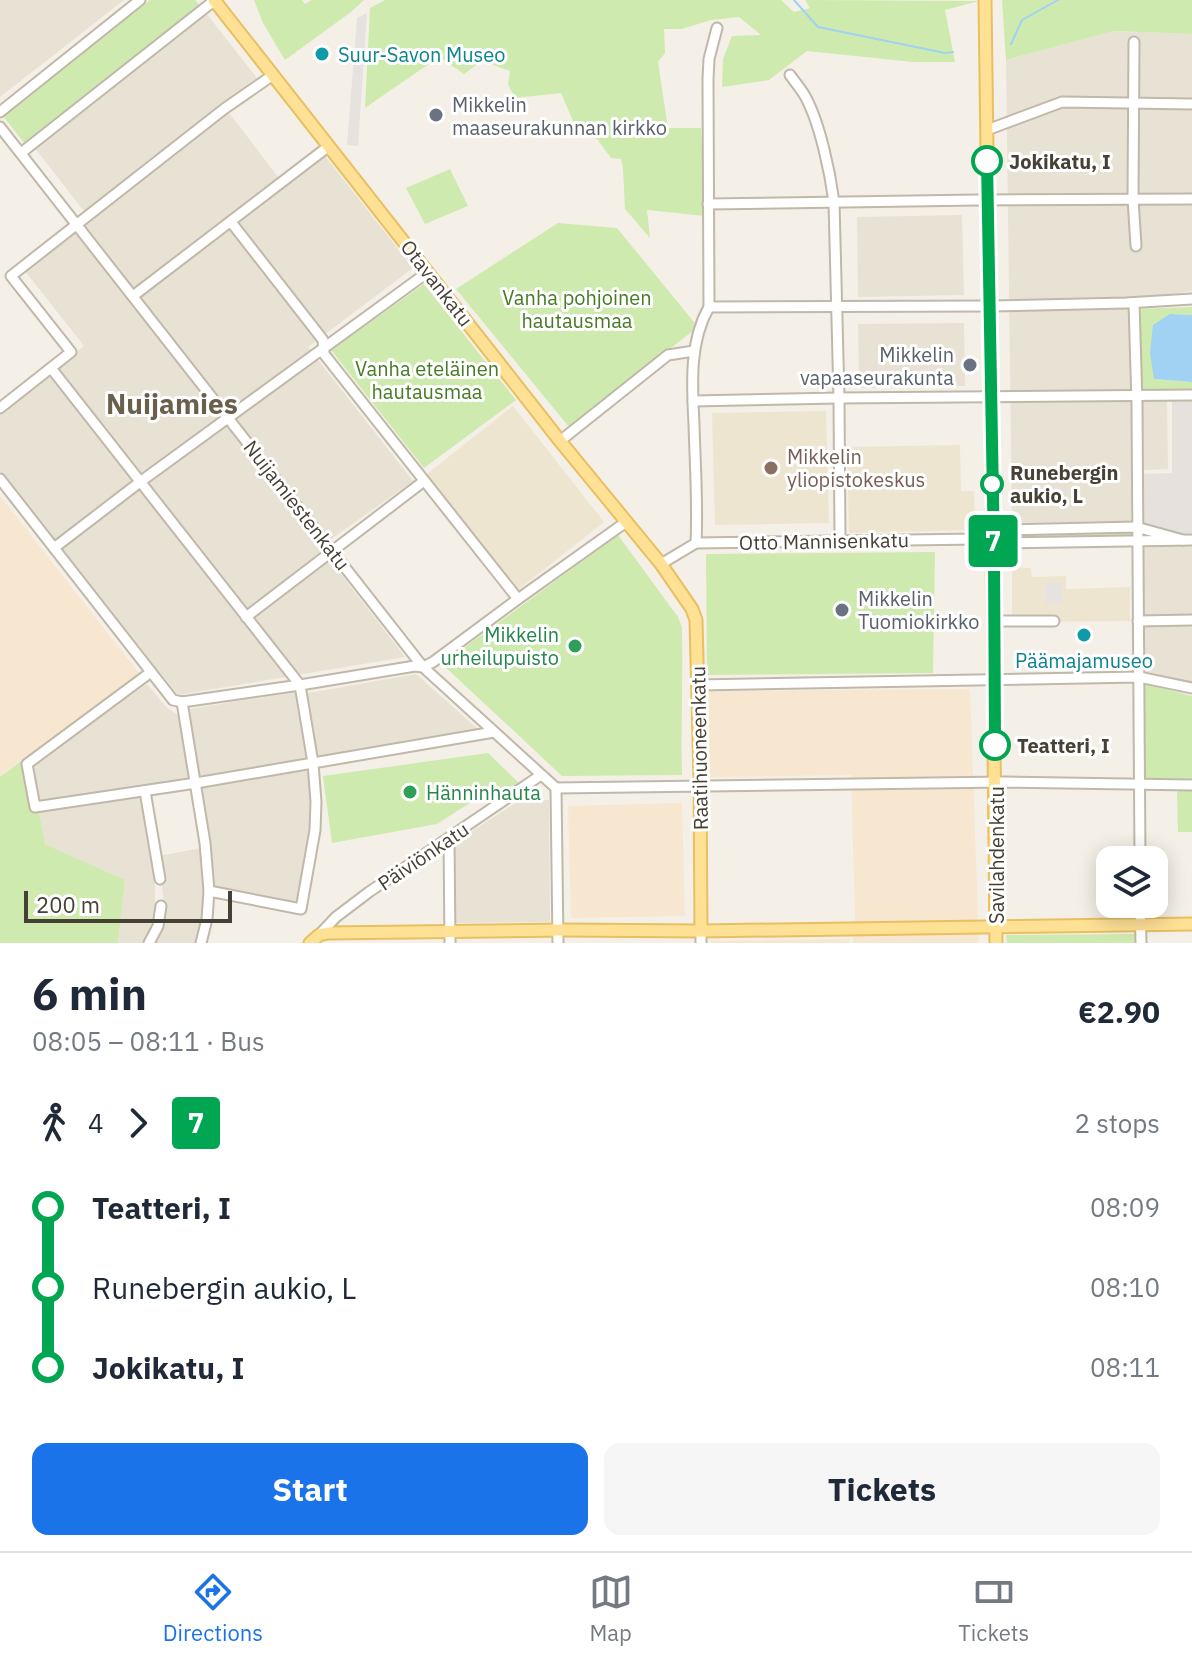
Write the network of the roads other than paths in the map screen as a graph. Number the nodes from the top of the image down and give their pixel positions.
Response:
1 (140, 0) edge
2 (214, 0) edge
3 (985, 0) edge
4 (717, 28) dead end
5 (1134, 42) dead end
6 (273, 75) junction
7 (790, 75) dead end
8 (1134, 104) junction
9 (1192, 104) edge
10 (0, 112) edge
11 (0, 127) edge
12 (987, 130) junction
13 (329, 146) junction
14 (21, 153) junction
15 (1133, 199) junction
16 (1192, 199) edge
17 (987, 200) junction
18 (834, 202) junction
19 (708, 204) junction
20 (231, 222) junction
21 (77, 225) junction
22 (1136, 246) dead end
23 (424, 274) junction
24 (133, 296) junction
25 (1192, 299) edge
26 (1134, 303) junction
27 (837, 305) junction
28 (990, 306) junction
29 (709, 307) junction
30 (323, 348) junction
31 (694, 351) junction
32 (51, 368) junction
33 (1137, 394) junction
34 (1192, 395) edge
35 (990, 396) junction
36 (839, 398) junction
37 (693, 401) junction
38 (0, 408) edge
39 (228, 417) junction
40 (560, 441) junction
41 (0, 479) edge
42 (424, 481) junction
43 (140, 482) junction
44 (622, 525) junction
45 (1136, 527) junction
46 (993, 537) junction
47 (840, 540) junction
48 (1188, 540) edge
49 (1137, 541) junction
50 (696, 543) junction
51 (58, 546) junction
52 (332, 551) junction
53 (661, 564) junction
54 (518, 599) junction
55 (246, 617) junction
56 (1192, 620) edge
57 (993, 621) junction
58 (1054, 621) dead end
59 (1138, 621) junction
60 (423, 667) junction
61 (151, 672) junction
62 (1139, 677) junction
63 (994, 680) junction
64 (300, 685) junction
65 (698, 685) junction
66 (1192, 688) edge
67 (182, 702) junction
68 (494, 732) junction
69 (313, 763) junction
70 (541, 775) junction
71 (995, 782) junction
72 (196, 783) junction
73 (1139, 783) junction
74 (1192, 785) edge
75 (700, 786) junction
76 (556, 788) junction
77 (145, 791) junction
78 (449, 839) junction
79 (1140, 846) edge
80 (160, 879) dead end
81 (209, 891) junction
82 (161, 906) dead end
83 (1141, 918) edge
84 (1192, 924) edge
85 (1141, 925) junction
86 (996, 927) junction
87 (558, 930) junction
88 (450, 937) edge
89 (701, 937) edge
90 (314, 939) edge
91 (149, 943) edge
92 (201, 943) edge
93 (558, 943) edge
94 (996, 943) edge
95 (1141, 943) edge

1 - 10 street
2 - 6 main road, Otavankatu
2 - 14 street
3 - 12 main road, Savilahdenkatu
4 - 19 street
5 - 8 street
6 - 13 main road, Otavankatu
6 - 21 street
7 - 18 street
8 - 9 street
8 - 12 street
8 - 15 street
11 - 14 street, Nuijamiestenkatu
12 - 17 main road, Savilahdenkatu
13 - 20 street
13 - 23 main road, Otavankatu
14 - 21 street, Nuijamiestenkatu
15 - 16 street
15 - 17 street
15 - 22 street
17 - 18 street
17 - 28 main road, Savilahdenkatu
18 - 19 street
18 - 27 street
19 - 29 street
20 - 24 street
20 - 30 street
21 - 24 street, Nuijamiestenkatu
21 - 32 street
23 - 30 street
23 - 40 main road, Otavankatu
24 - 39 street, Nuijamiestenkatu
25 - 26 street
26 - 28 street
26 - 33 street
27 - 28 street
27 - 29 street
27 - 36 street
28 - 35 main road, Savilahdenkatu
29 - 31 street
30 - 39 street
30 - 42 street
31 - 37 street
31 - 40 street
32 - 38 street
32 - 43 street
33 - 34 street
33 - 35 street
33 - 45 street
35 - 36 street
35 - 46 main road, Savilahdenkatu
36 - 37 street
36 - 47 street
37 - 50 street
39 - 43 street
39 - 52 street, Nuijamiestenkatu
40 - 44 main road, Otavankatu
41 - 51 street
42 - 52 street
42 - 54 street
43 - 51 street
43 - 55 street
44 - 53 main road, Otavankatu
44 - 54 street
45 - 46 street
45 - 48 street
45 - 49 street
46 - 47 street, Otto Mannisenkatu
46 - 49 street
46 - 57 main road, Savilahdenkatu
47 - 50 street, Otto Mannisenkatu
48 - 49 street
49 - 59 street
50 - 53 street, Otto Mannisenkatu
51 - 61 street
52 - 55 street
52 - 60 street, Nuijamiestenkatu
53 - 65 main road, Raatihuoneenkatu
54 - 60 street
55 - 64 street
56 - 59 street
57 - 58 street
57 - 63 main road, Savilahdenkatu
59 - 62 street
60 - 64 street
60 - 68 street, Nuijamiestenkatu
61 - 67 street
61 - 77 street
62 - 63 street
62 - 66 street
62 - 73 street
63 - 65 street
63 - 71 main road, Savilahdenkatu
64 - 67 street
64 - 69 street
65 - 75 main road, Raatihuoneenkatu
67 - 72 street
68 - 69 street
68 - 70 street, Nuijamiestenkatu
69 - 72 street
69 - 81 street
70 - 76 street, Nuijamiestenkatu
70 - 78 street, Päiviönkatu
71 - 73 street
71 - 75 street
71 - 86 main road, Savilahdenkatu
72 - 77 street
72 - 81 street
73 - 74 street
73 - 79 street
75 - 76 street
75 - 89 main road, Raatihuoneenkatu
76 - 87 street
77 - 80 street
78 - 88 street
78 - 90 street, Päiviönkatu
81 - 92 street
82 - 91 street
83 - 85 street
84 - 85 main road
85 - 86 main road
85 - 95 street
86 - 89 main road
86 - 94 main road, Savilahdenkatu
87 - 88 main road
87 - 89 main road
87 - 93 street
88 - 90 main road

